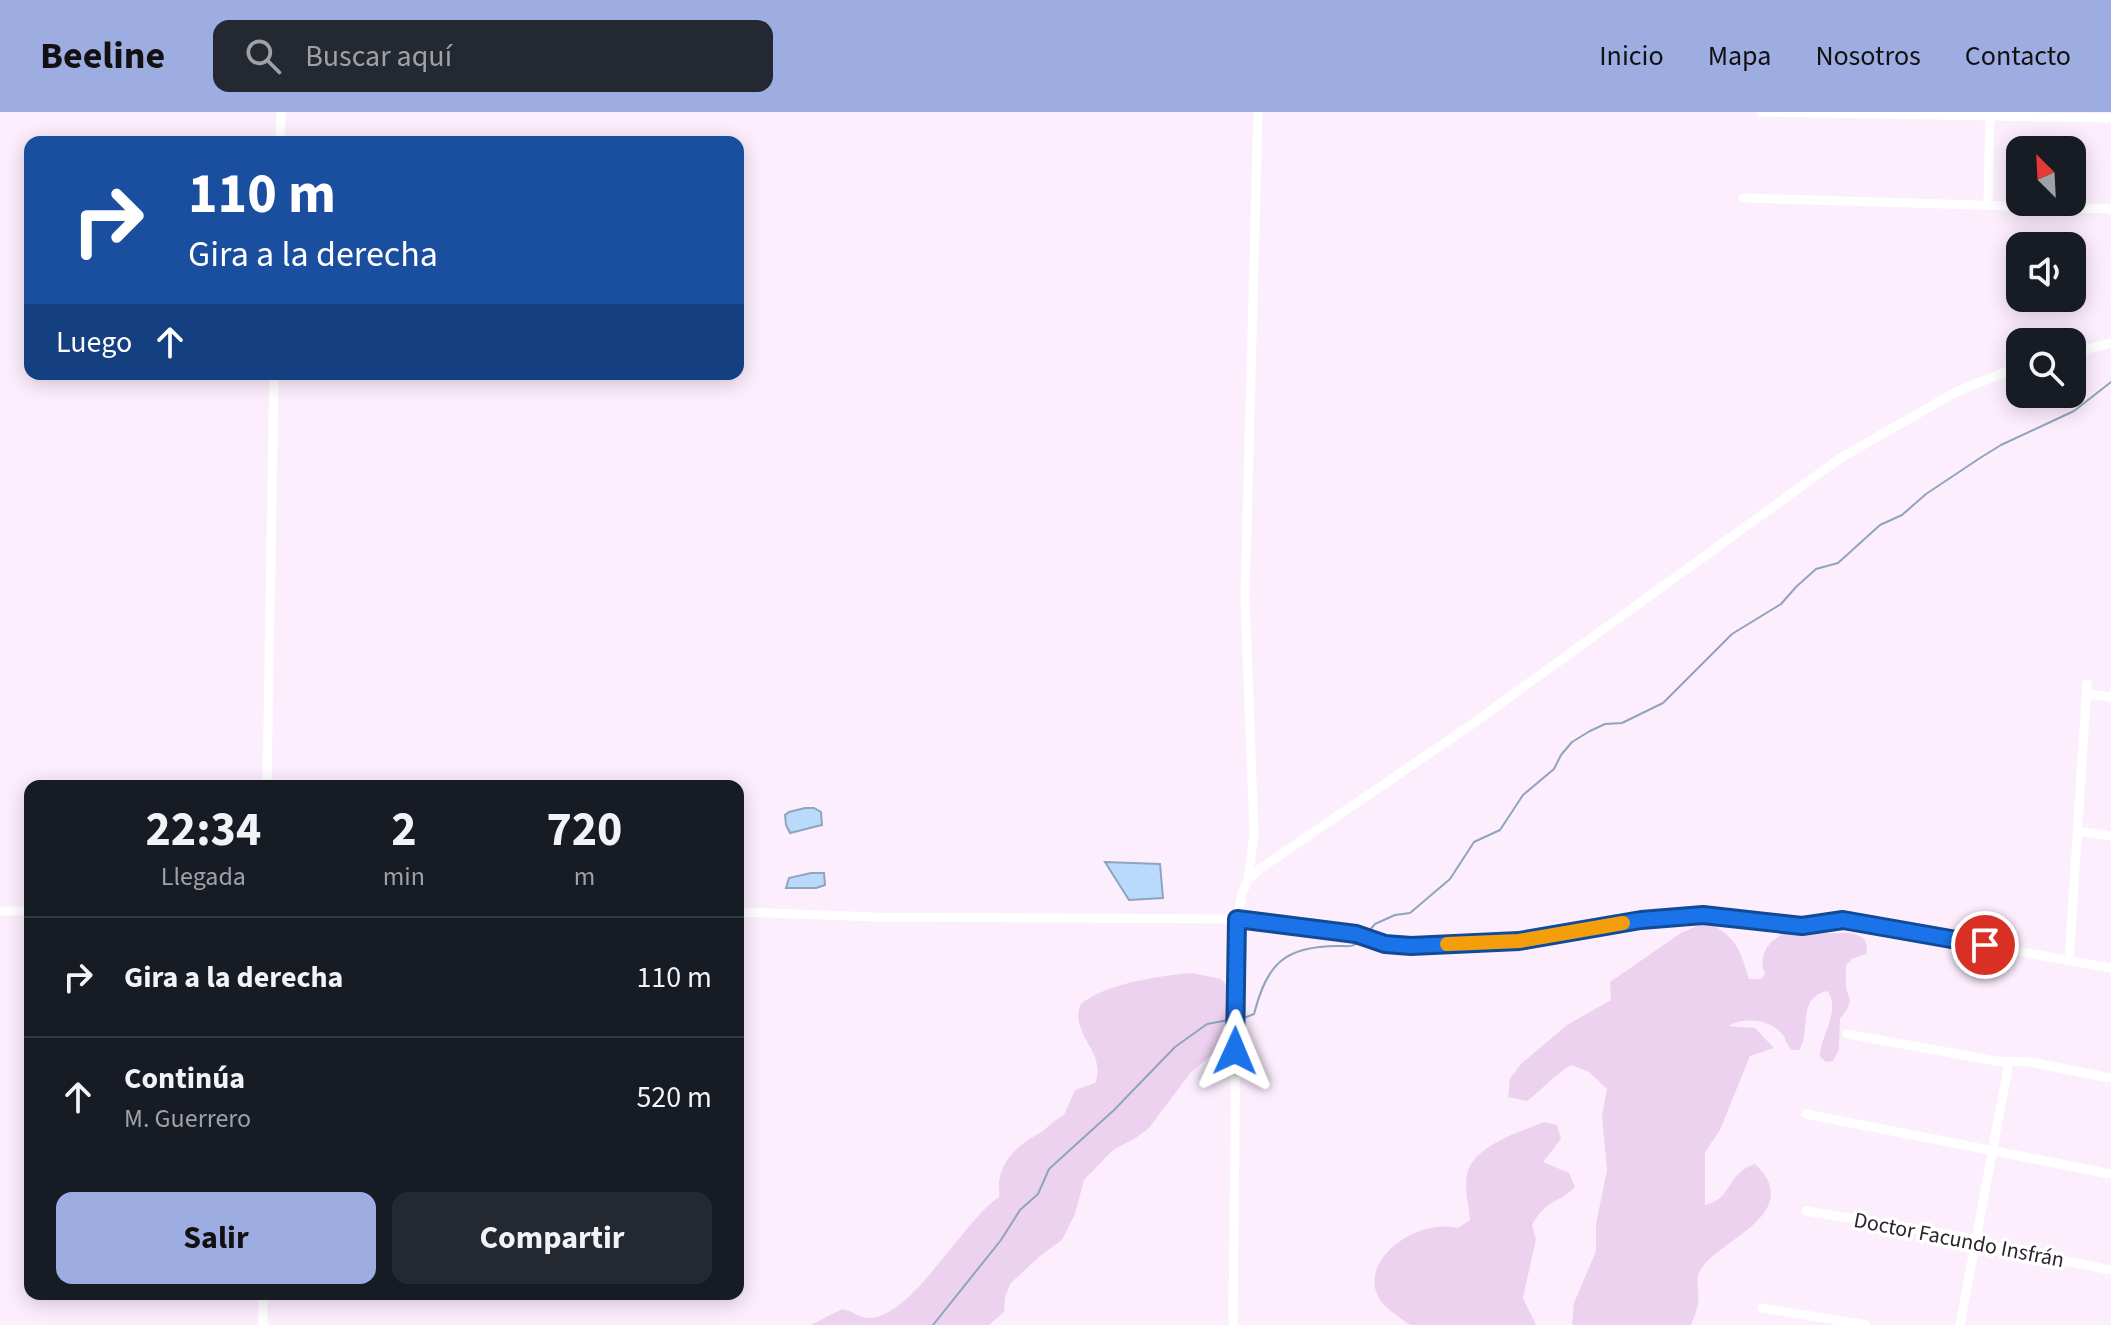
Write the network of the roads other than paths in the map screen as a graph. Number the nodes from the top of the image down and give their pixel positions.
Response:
1 (281, 112) edge
2 (1258, 112) edge
3 (1761, 112) edge
4 (1990, 113) edge
5 (2111, 118) edge
6 (280, 136) edge
7 (1743, 198) dead end
8 (1988, 205) junction
9 (2111, 209) edge
10 (2111, 343) edge
11 (2086, 349) edge
12 (2006, 372) edge
13 (274, 380) edge
14 (2111, 697) edge
15 (267, 780) edge
16 (2078, 831) junction
17 (2111, 836) edge
18 (1248, 880) junction
19 (0, 911) edge
20 (24, 911) edge
21 (744, 912) edge
22 (1237, 919) junction
23 (2069, 960) junction
24 (2111, 968) edge
25 (1847, 1034) dead end
26 (2009, 1062) junction
27 (2111, 1078) edge
28 (1806, 1114) dead end
29 (1992, 1152) junction
30 (2111, 1174) edge
31 (1806, 1211) dead end
32 (1976, 1241) junction
33 (2111, 1270) edge
34 (263, 1300) edge
35 (1762, 1308) dead end
36 (263, 1325) edge
37 (1233, 1325) edge
38 (1866, 1325) edge
39 (1960, 1325) edge

1 - 6 street
2 - 18 street
3 - 4 street
4 - 5 street
4 - 8 street
7 - 8 street
8 - 9 street
10 - 11 street
12 - 18 street
13 - 15 street
14 - 16 street
16 - 17 street
16 - 23 street
18 - 22 street
19 - 20 street
21 - 22 street
22 - 23 street
22 - 37 street
23 - 24 street
25 - 26 street
26 - 27 street
26 - 29 street
28 - 29 street
29 - 30 street
29 - 32 street
31 - 32 street, Doctor Facundo Insfrán
32 - 33 street, Doctor Facundo Insfrán
32 - 39 street
34 - 36 street
35 - 38 street

